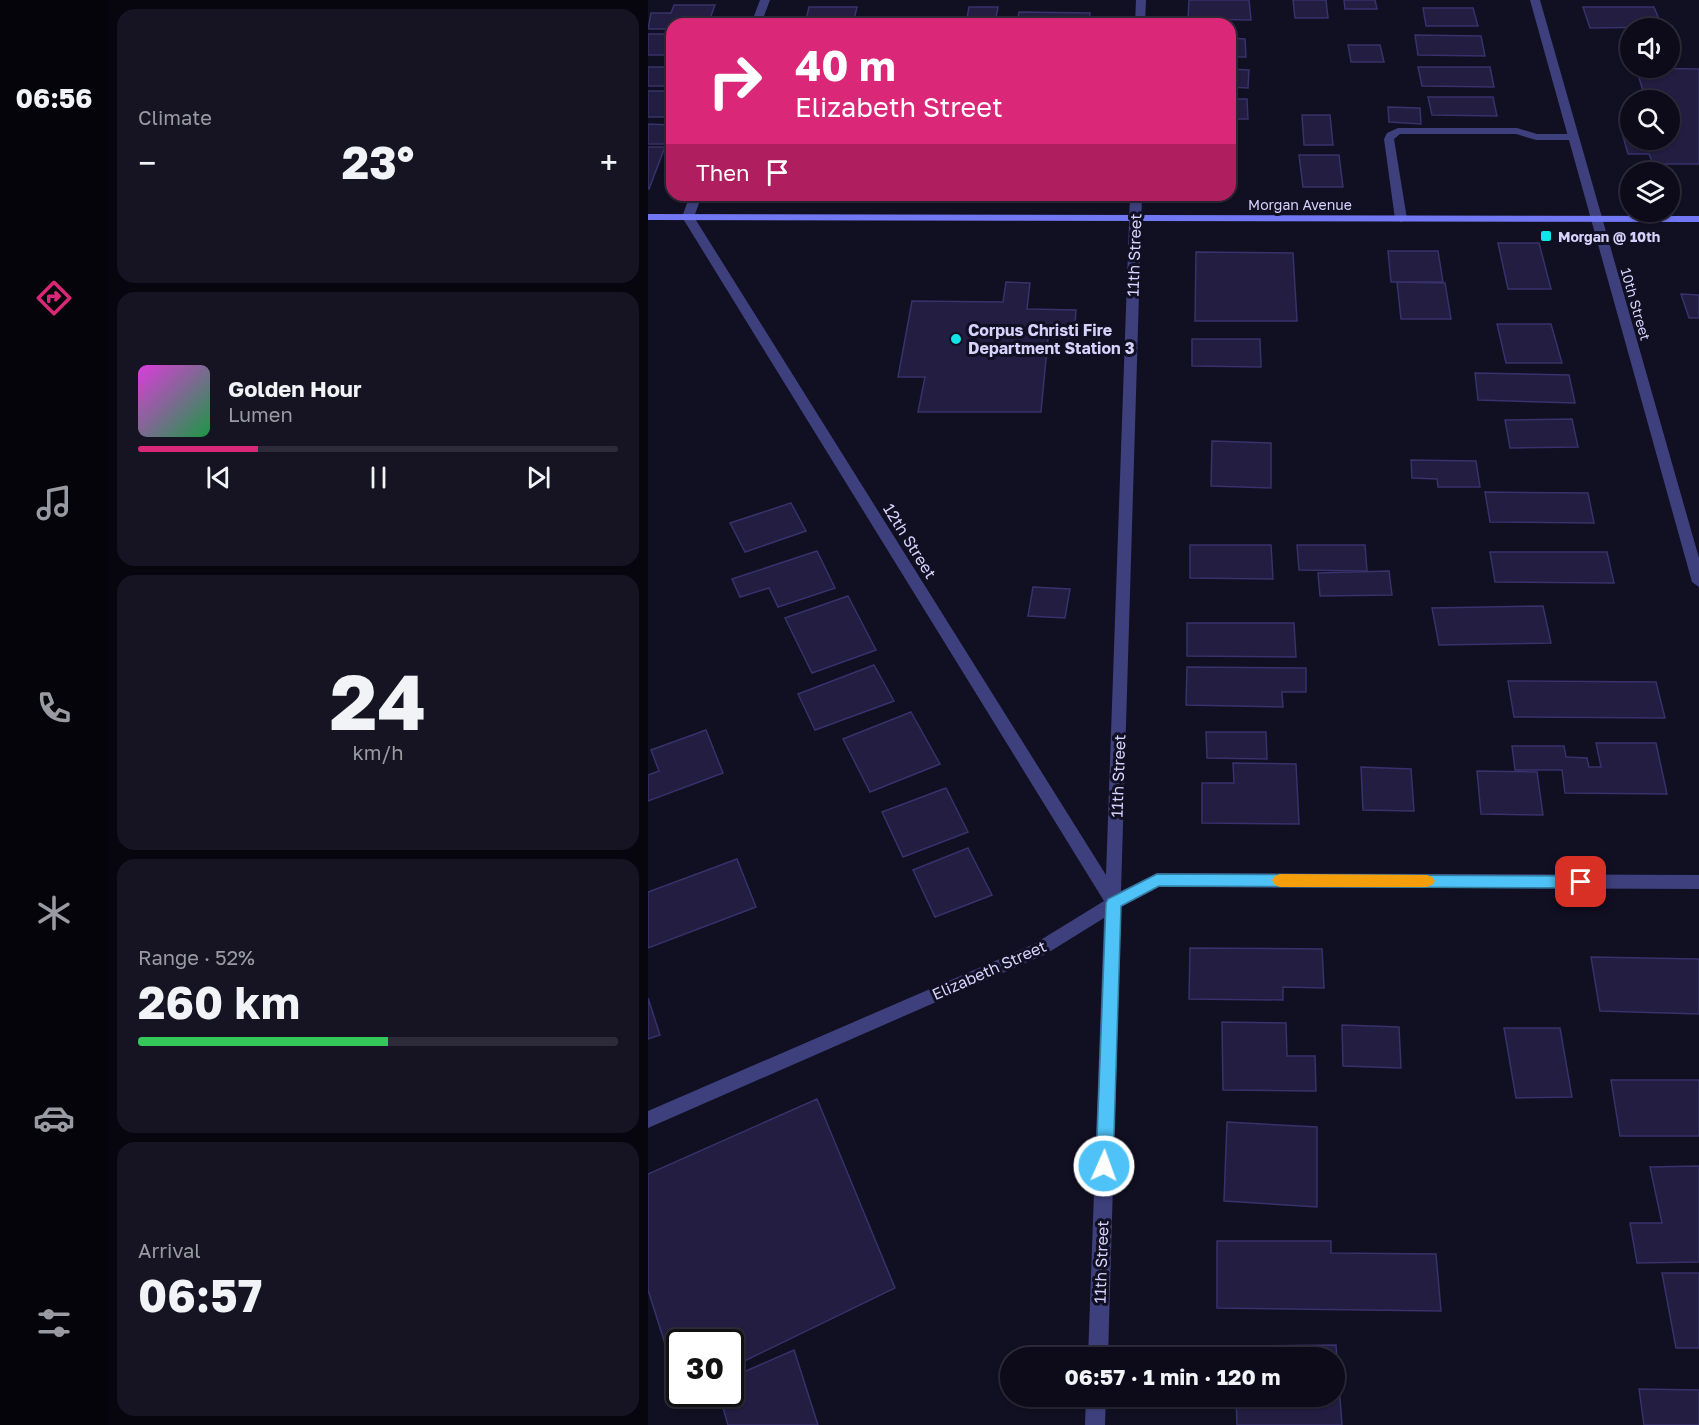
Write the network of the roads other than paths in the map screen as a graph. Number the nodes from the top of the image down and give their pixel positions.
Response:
1 (765, 0) edge
2 (1141, 0) edge
3 (1535, 0) edge
4 (758, 18) edge
5 (1140, 18) edge
6 (1574, 137) junction
7 (694, 201) edge
8 (1136, 201) edge
9 (648, 217) edge
10 (688, 217) junction
11 (1136, 218) junction
12 (1401, 219) junction
13 (1597, 219) junction
14 (1699, 219) edge
15 (1699, 582) edge
16 (1699, 882) edge
17 (1114, 903) junction
18 (648, 1120) edge
19 (1098, 1347) edge
20 (1096, 1407) edge
21 (1095, 1425) edge

1 - 4 street
2 - 5 street
3 - 6 street, 10th Street
6 - 12 street
6 - 13 street, 10th Street
7 - 10 street
8 - 11 street, 11th Street
9 - 10 main road, Morgan Avenue
10 - 11 main road, Morgan Avenue
10 - 17 street, 12th Street
11 - 12 main road, Morgan Avenue
11 - 17 street, 11th Street
12 - 13 main road, Morgan Avenue
13 - 14 main road, Morgan Avenue
13 - 15 street, 10th Street
16 - 17 street, Elizabeth Street
17 - 18 street, Elizabeth Street
17 - 19 street, 11th Street
20 - 21 street

